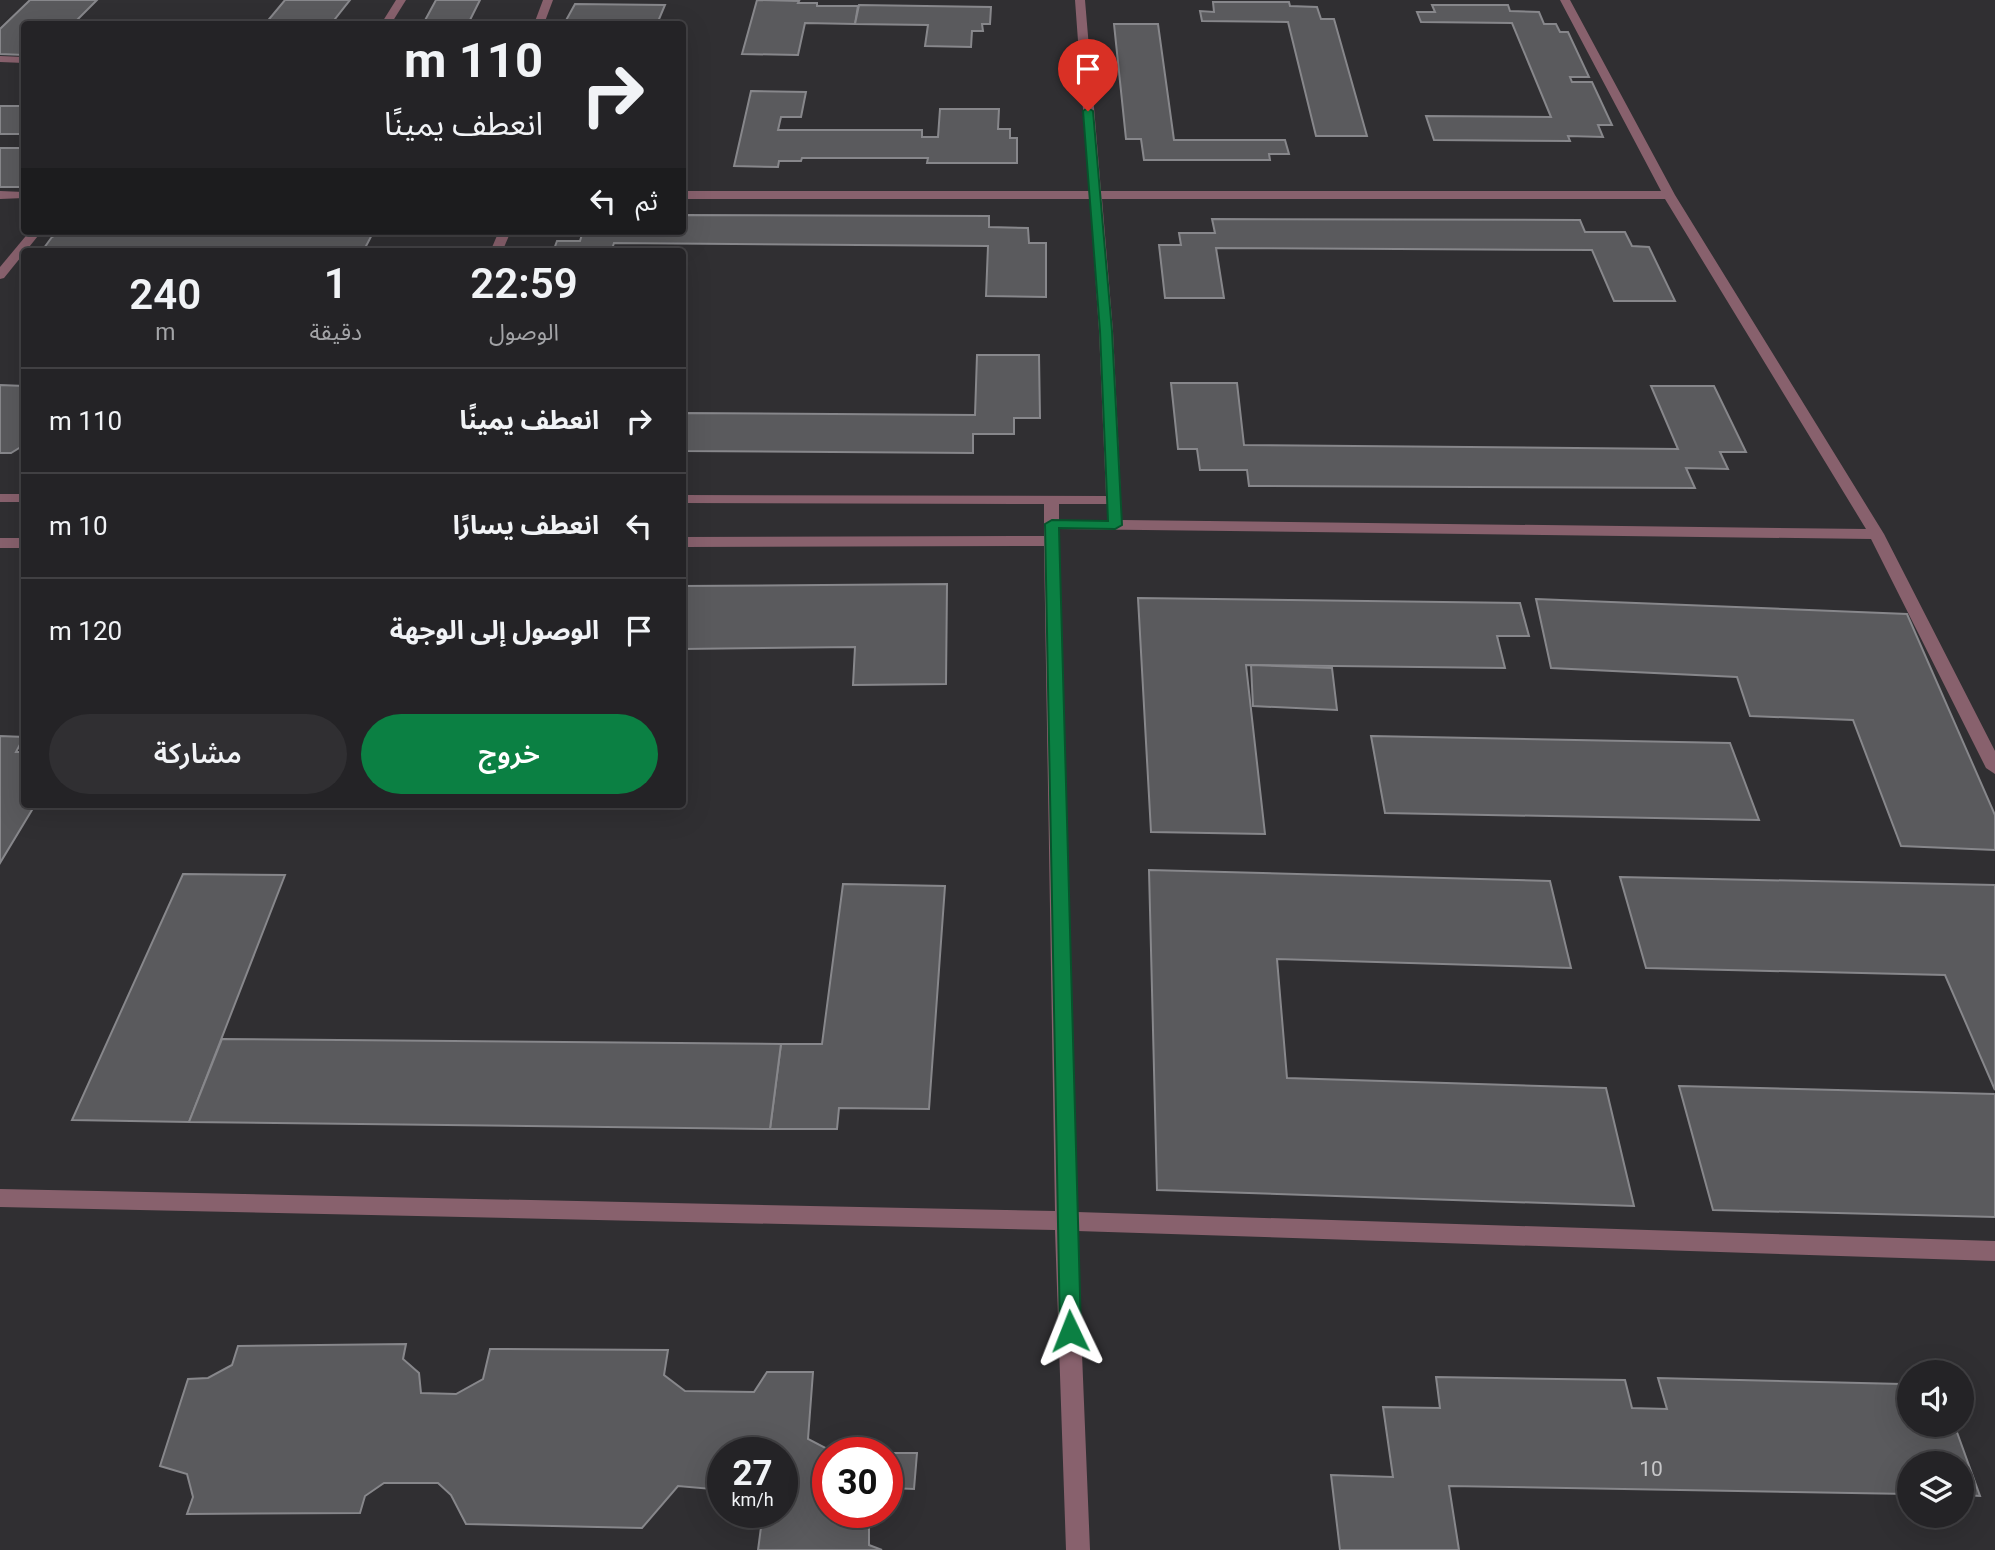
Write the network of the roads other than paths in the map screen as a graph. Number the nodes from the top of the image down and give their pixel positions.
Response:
1 (401, 0) edge
2 (548, 0) edge
3 (1080, 0) edge
4 (1565, 0) edge
5 (388, 21) edge
6 (540, 21) edge
7 (0, 59) edge
8 (21, 60) edge
9 (1094, 194) junction
10 (0, 195) edge
11 (21, 195) edge
12 (686, 195) edge
13 (1669, 195) junction
14 (21, 249) edge
15 (0, 275) edge
16 (0, 498) edge
17 (21, 498) edge
18 (686, 499) edge
19 (1051, 500) junction
20 (1114, 500) junction
21 (1115, 525) junction
22 (1052, 532) junction
23 (1876, 534) junction
24 (686, 542) edge
25 (21, 543) edge
26 (0, 544) edge
27 (1995, 768) edge
28 (0, 1198) edge
29 (1066, 1221) junction
30 (1995, 1251) edge
31 (1078, 1550) edge

1 - 5 street
2 - 6 street
3 - 9 street
4 - 13 street
7 - 8 street
9 - 12 street
9 - 13 street
9 - 20 street
10 - 11 street
13 - 23 street
14 - 15 street
16 - 17 street
18 - 19 street
19 - 20 street
19 - 22 street
20 - 21 street
21 - 22 street
21 - 23 street
22 - 24 street
22 - 29 street
23 - 27 street
25 - 26 street
28 - 29 street
29 - 30 street
29 - 31 street

